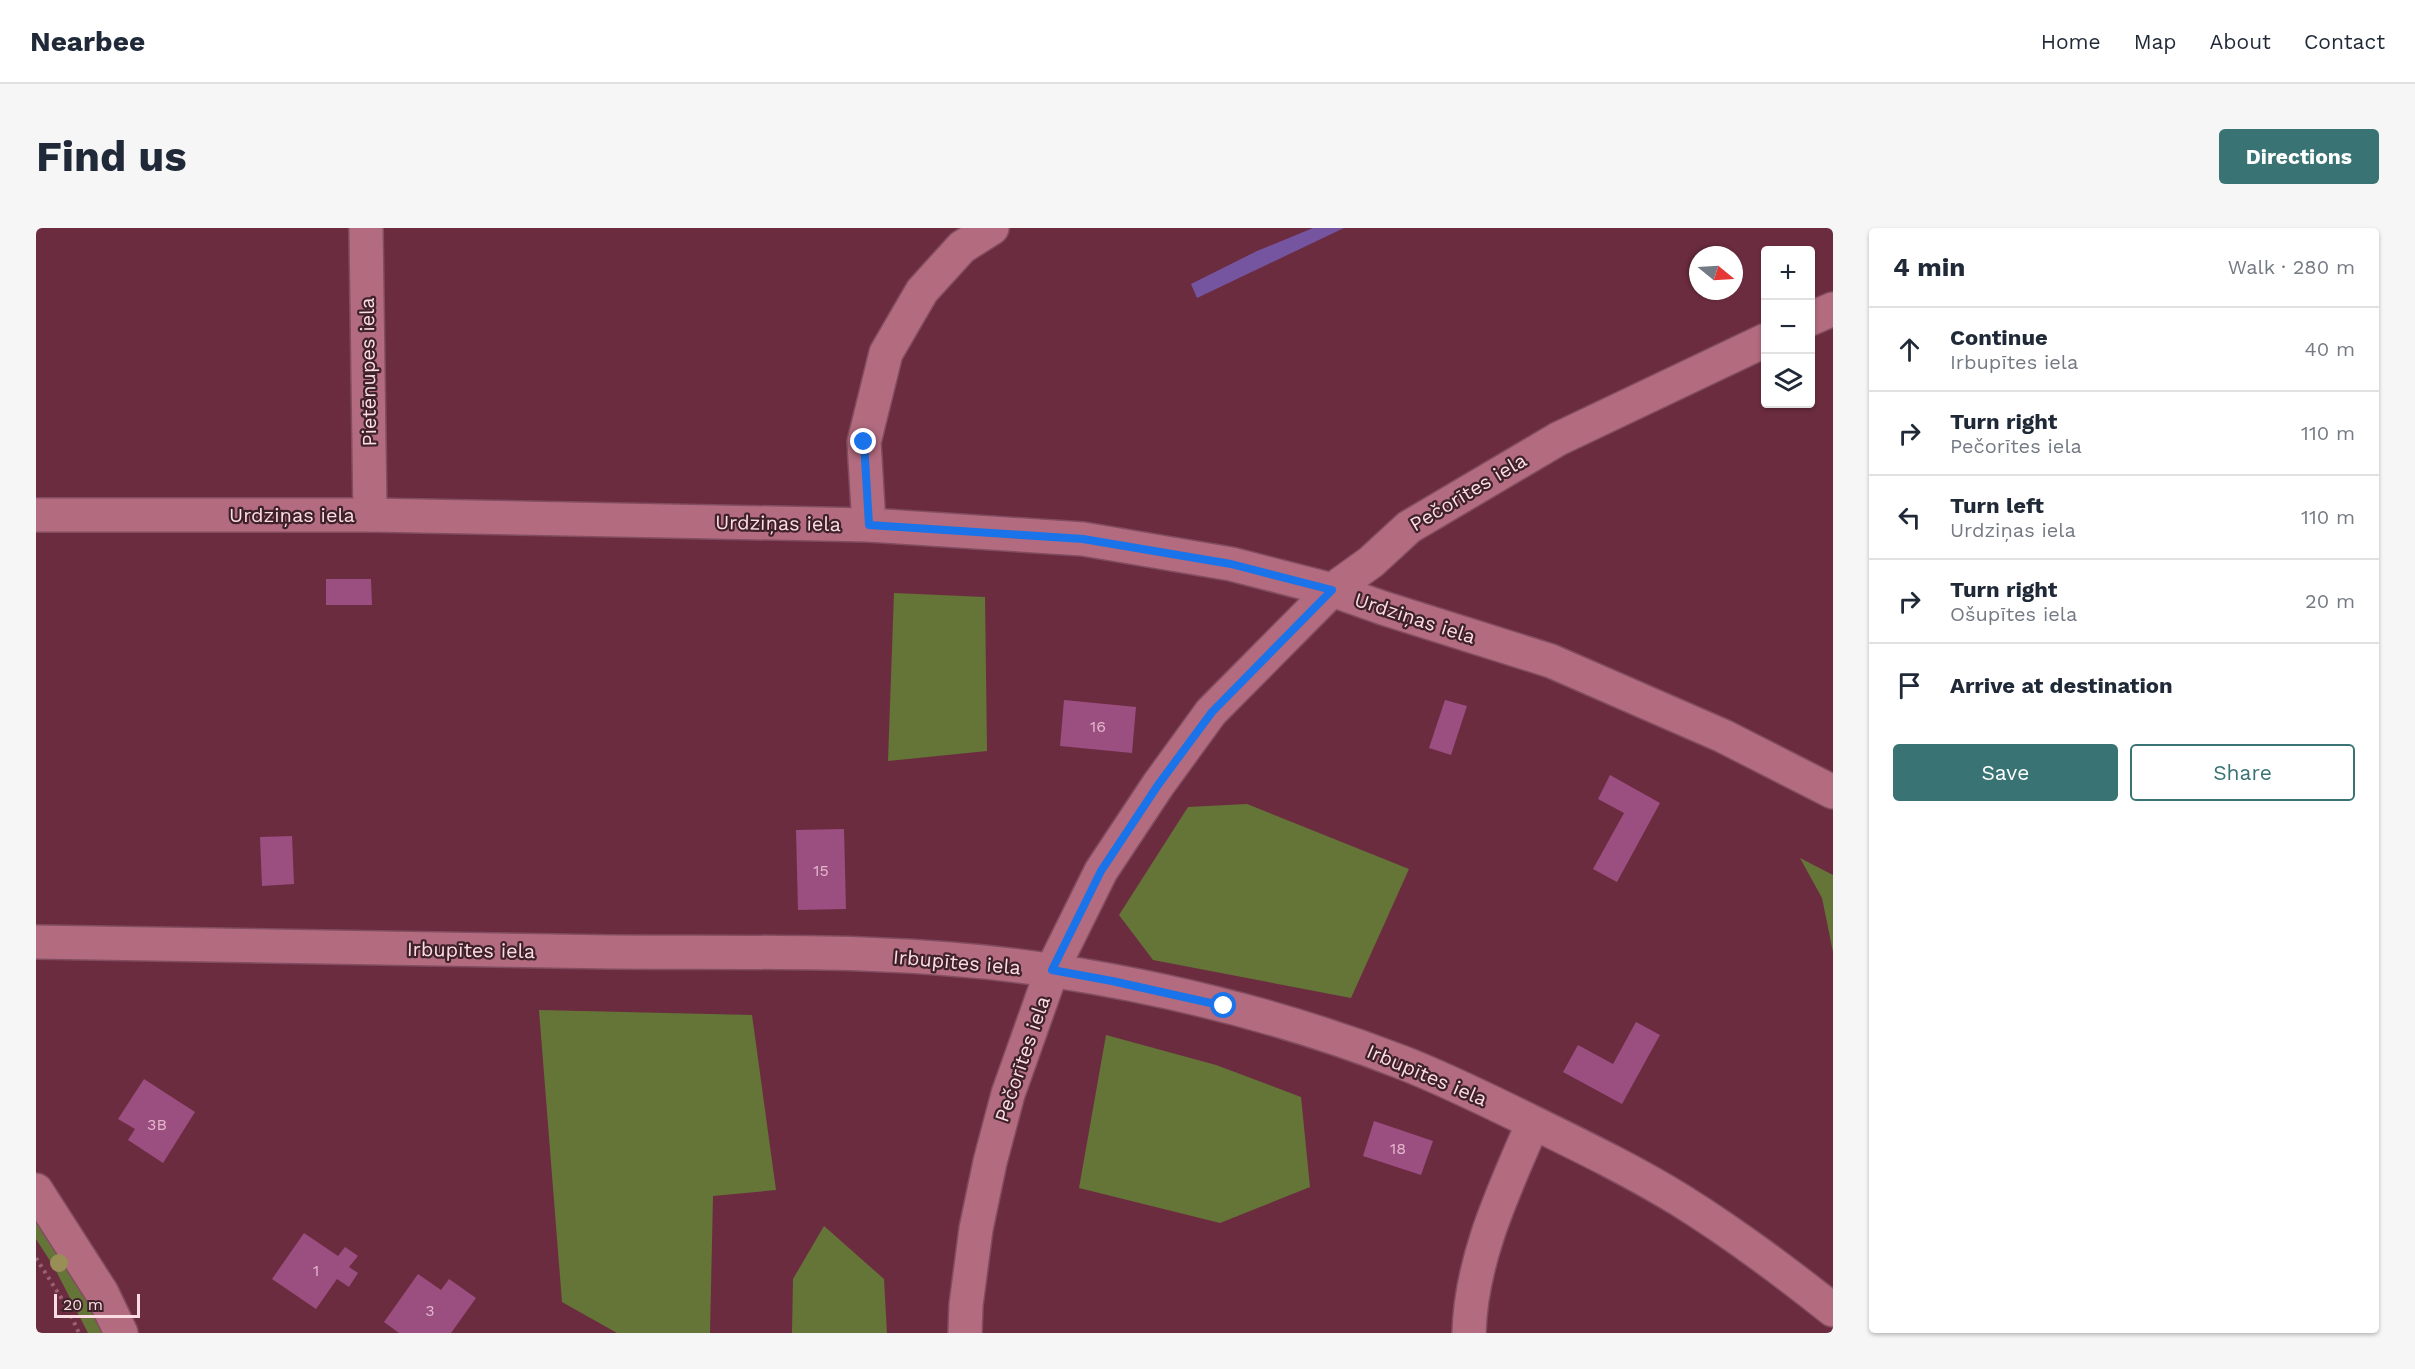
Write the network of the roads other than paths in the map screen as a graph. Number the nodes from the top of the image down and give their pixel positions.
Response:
1 (366, 228) edge
2 (992, 228) edge
3 (1833, 309) edge
4 (1815, 317) edge
5 (1761, 342) edge
6 (36, 515) edge
7 (370, 515) junction
8 (869, 525) junction
9 (1332, 590) junction
10 (1833, 792) edge
11 (36, 942) edge
12 (1052, 970) junction
13 (1533, 1123) junction
14 (36, 1190) edge
15 (1833, 1310) edge
16 (121, 1333) edge
17 (965, 1333) edge
18 (1469, 1333) edge

1 - 7 street, Pietēnupes iela
2 - 8 street
3 - 4 street
5 - 9 street, Pečorītes iela
6 - 7 street, Urdziņas iela
7 - 8 street, Urdziņas iela
8 - 9 street, Urdziņas iela
9 - 10 street, Urdziņas iela
9 - 12 street, Pečorītes iela
11 - 12 street, Irbupītes iela
12 - 13 street, Irbupītes iela
12 - 17 street, Pečorītes iela
13 - 15 street, Irbupītes iela
13 - 18 street
14 - 16 street

